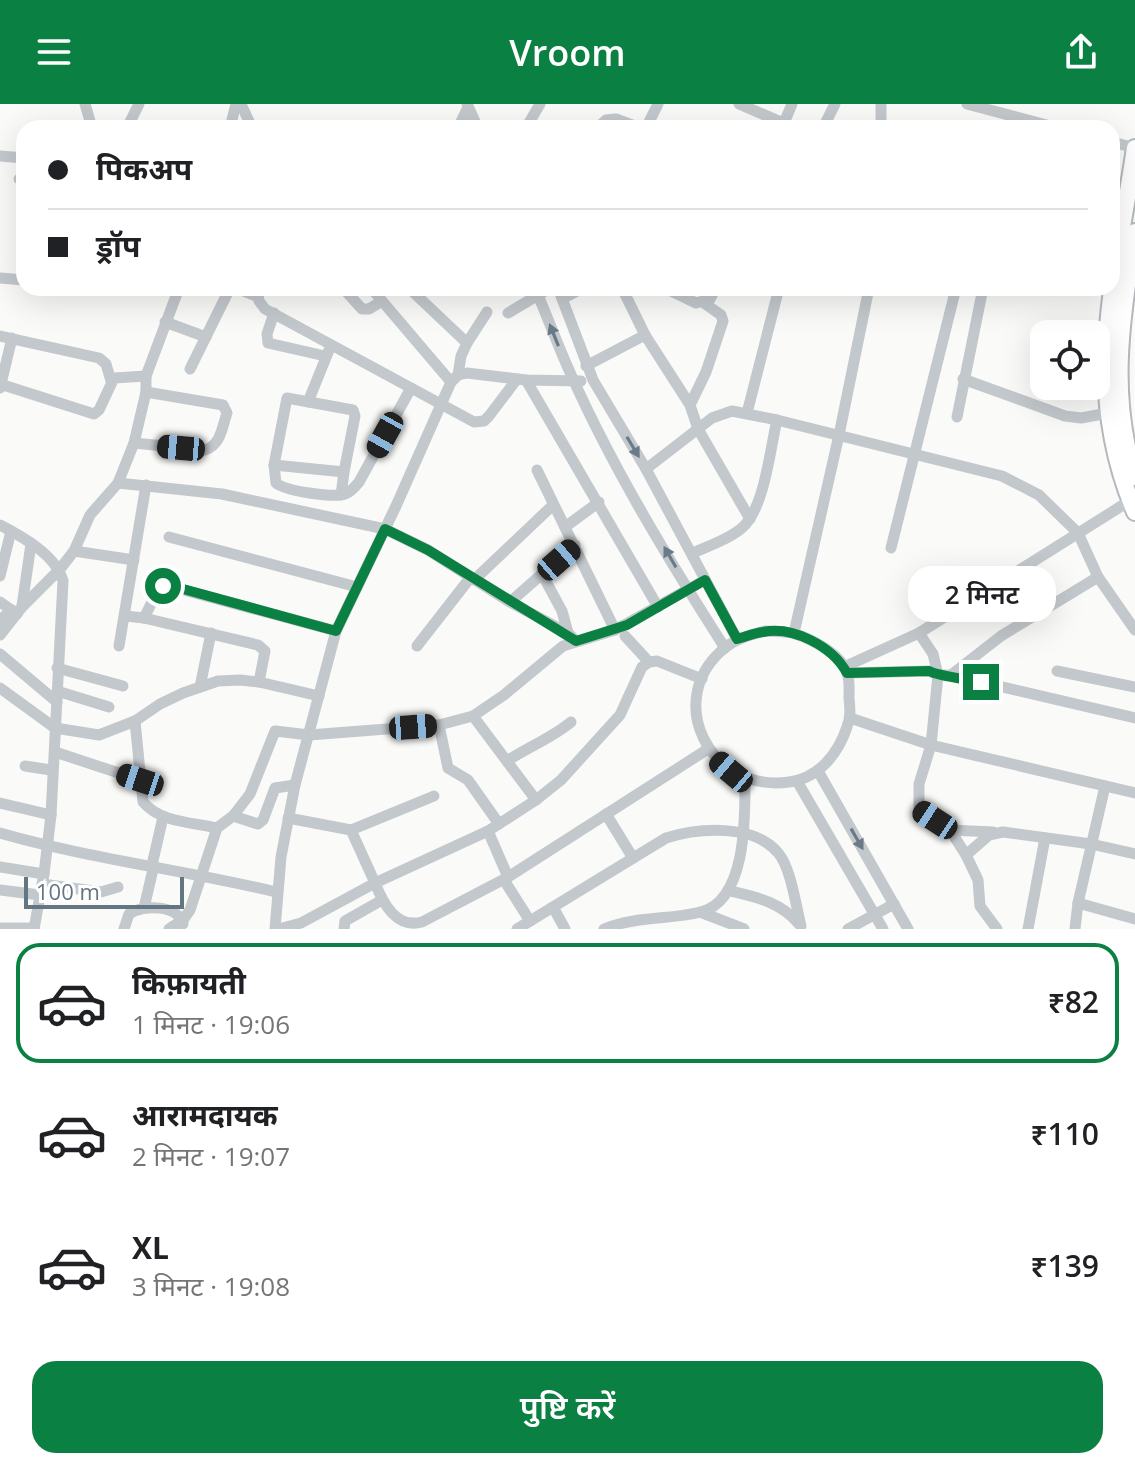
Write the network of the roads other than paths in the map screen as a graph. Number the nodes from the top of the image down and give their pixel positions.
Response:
1 (739, 104) edge
2 (967, 104) edge
3 (762, 108) edge
4 (781, 120) edge
5 (1028, 120) edge
6 (1135, 148) edge
7 (1135, 190) edge
8 (1135, 232) edge
9 (1120, 242) edge
10 (1135, 273) edge
11 (1120, 282) edge
12 (176, 296) edge
13 (229, 296) edge
14 (258, 296) edge
15 (350, 296) edge
16 (378, 296) edge
17 (417, 296) edge
18 (531, 296) edge
19 (538, 296) edge
20 (561, 296) edge
21 (626, 296) edge
22 (682, 296) edge
23 (712, 296) edge
24 (777, 296) edge
25 (867, 296) edge
26 (954, 296) edge
27 (981, 296) edge
28 (1111, 296) edge
29 (1118, 296) edge
30 (382, 301) junction
31 (704, 303) junction
32 (487, 312) dead end
33 (274, 313) junction
34 (508, 313) dead end
35 (165, 322) junction
36 (645, 335) junction
37 (6, 337) edge
38 (206, 337) junction
39 (467, 343) junction
40 (332, 345) junction
41 (325, 356) junction
42 (586, 366) junction
43 (190, 369) dead end
44 (146, 376) junction
45 (454, 378) junction
46 (522, 379) junction
47 (963, 379) junction
48 (593, 380) junction
49 (111, 381) junction
50 (574, 382) junction
51 (0, 385) edge
52 (411, 388) junction
53 (146, 392) junction
54 (308, 402) junction
55 (441, 404) junction
56 (690, 405) junction
57 (747, 413) junction
58 (1108, 413) junction
59 (957, 417) dead end
60 (777, 420) junction
61 (698, 429) junction
62 (839, 435) junction
63 (134, 443) junction
64 (914, 454) junction
65 (1135, 458) edge
66 (274, 465) junction
67 (646, 469) junction
68 (537, 470) dead end
69 (344, 472) junction
70 (1135, 477) edge
71 (118, 483) junction
72 (146, 485) junction
73 (1135, 492) edge
74 (341, 495) junction
75 (599, 502) junction
76 (553, 505) junction
77 (1129, 509) edge
78 (750, 519) junction
79 (0, 525) edge
80 (565, 527) junction
81 (385, 529) junction
82 (11, 531) junction
83 (1078, 533) junction
84 (169, 537) dead end
85 (31, 544) junction
86 (575, 545) junction
87 (891, 548) dead end
88 (74, 551) junction
89 (693, 553) junction
90 (134, 560) junction
91 (60, 569) junction
92 (542, 574) junction
93 (0, 576) edge
94 (1098, 577) junction
95 (472, 579) junction
96 (705, 580) junction
97 (357, 587) junction
98 (688, 590) junction
99 (0, 602) edge
100 (510, 602) junction
101 (658, 607) junction
102 (17, 610) junction
103 (125, 616) junction
104 (144, 618) junction
105 (0, 620) edge
106 (1135, 630) edge
107 (336, 631) junction
108 (211, 633) junction
109 (620, 633) junction
110 (794, 633) junction
111 (919, 633) junction
112 (0, 635) edge
113 (572, 637) junction
114 (737, 639) junction
115 (119, 646) dead end
116 (417, 646) dead end
117 (725, 648) junction
118 (0, 654) edge
119 (649, 662) junction
120 (57, 668) junction
121 (846, 670) junction
122 (1057, 671) dead end
123 (938, 675) junction
124 (951, 675) junction
125 (702, 679) junction
126 (259, 682) junction
127 (123, 686) dead end
128 (200, 687) junction
129 (1135, 687) edge
130 (0, 688) edge
131 (57, 696) junction
132 (319, 696) junction
133 (109, 707) dead end
134 (473, 716) junction
135 (850, 718) junction
136 (1135, 718) edge
137 (135, 721) junction
138 (571, 722) dead end
139 (439, 725) junction
140 (55, 728) junction
141 (309, 735) junction
142 (931, 745) junction
143 (708, 749) junction
144 (55, 752) junction
145 (507, 761) junction
146 (25, 766) dead end
147 (51, 770) junction
148 (818, 771) junction
149 (745, 779) junction
150 (140, 780) junction
151 (797, 781) junction
152 (295, 785) junction
153 (1105, 786) junction
154 (1135, 793) edge
155 (434, 796) dead end
156 (536, 800) junction
157 (0, 803) edge
158 (606, 814) junction
159 (51, 815) junction
160 (233, 816) junction
161 (163, 817) junction
162 (288, 818) junction
163 (499, 824) junction
164 (217, 828) junction
165 (351, 830) junction
166 (950, 830) junction
167 (488, 831) junction
168 (744, 832) junction
169 (0, 833) edge
170 (999, 833) junction
171 (1045, 838) junction
172 (1091, 844) junction
173 (48, 847) junction
174 (1135, 854) edge
175 (966, 855) junction
176 (633, 858) junction
177 (153, 865) junction
178 (0, 867) edge
179 (201, 874) junction
180 (506, 878) junction
181 (375, 883) junction
182 (42, 884) junction
183 (118, 887) dead end
184 (0, 890) edge
185 (730, 891) junction
186 (276, 892) junction
187 (382, 900) junction
188 (1078, 903) junction
189 (894, 904) junction
190 (553, 907) junction
191 (144, 908) junction
192 (700, 912) junction
193 (874, 914) junction
194 (1134, 915) edge
195 (530, 921) junction
196 (183, 925) edge
197 (302, 926) edge
198 (405, 926) edge
199 (0, 928) edge
200 (34, 928) edge
201 (802, 928) edge
202 (124, 929) edge
203 (169, 929) edge
204 (277, 929) edge
205 (344, 929) edge
206 (517, 929) edge
207 (565, 929) edge
208 (604, 929) edge
209 (744, 929) edge
210 (848, 929) edge
211 (883, 929) edge
212 (908, 929) edge
213 (997, 929) edge
214 (1028, 929) edge
215 (1075, 929) edge

1 - 3 street
2 - 5 street
3 - 4 street
6 - 9 highway
7 - 11 highway
8 - 70 highway
10 - 65 highway
12 - 35 street
13 - 38 street
14 - 33 street
15 - 30 street
16 - 30 street
17 - 39 street
18 - 34 street
50 -> 19 street
20 - 42 street
21 - 36 street
22 - 31 street
23 - 31 street
24 - 57 street
25 - 62 street
26 - 64 street
27 - 47 street
28 - 58 highway
29 - 73 highway
30 - 45 street
31 - 56 street
32 - 39 street
33 - 40 street
33 - 41 street
35 - 38 street
35 - 44 street
36 - 42 street
36 - 56 street
37 - 49 street
37 - 51 street
38 - 43 street
39 - 45 street
40 - 41 street
40 - 52 street
41 - 54 street
42 - 48 street
44 - 49 street
44 - 53 street
45 - 46 street
45 - 55 street
46 - 50 street
46 - 55 street
46 - 75 street
47 - 58 street
47 - 59 street
48 - 50 street
48 -> 67 street
49 - 51 street
98 -> 50 street
52 - 55 street
52 - 74 street
53 - 63 street
53 - 63 street
54 - 66 street
54 - 69 street
55 - 81 street
56 - 61 street
57 - 60 street
57 - 61 street
58 - 77 highway
60 - 62 street
60 - 78 street
61 - 67 street
61 - 78 street
62 - 64 street
62 - 110 street
63 - 71 street
64 - 83 street
64 - 87 street
66 - 69 street
66 - 74 street
67 - 89 street
68 - 76 street
69 - 74 street
71 - 72 street
71 - 88 street
72 - 81 street
72 - 90 street
75 - 80 street
75 - 101 street
76 - 80 street
76 - 95 street
77 - 83 street
78 - 89 street
79 - 82 street
80 - 86 street
81 - 95 street
81 - 97 street
82 - 85 street
82 - 93 street
83 - 94 street
83 - 111 street
84 - 97 street
85 - 91 street
85 - 102 street
86 - 92 street
86 - 109 street
88 - 90 street
88 - 91 street
89 - 96 street
90 - 103 street
91 - 102 street
91 - 120 street
92 - 100 street
92 - 113 street
94 - 106 street
94 - 124 street
95 - 100 street
95 - 116 street
96 - 98 street
96 - 114 street
97 - 107 street
98 - 101 street
98 - 117 street
99 - 102 street
100 - 113 street
101 - 109 street
102 - 105 street
102 - 112 street
103 - 104 street
103 - 115 street
104 - 107 street
104 - 108 street
107 - 132 street
108 - 126 street
108 - 128 street
109 - 113 street
109 - 119 street
110 - 114 street
110 - 121 street
111 - 121 street
111 - 123 street
113 - 134 street
114 - 117 street
117 - 125 street
118 - 131 street
119 - 125 street
119 - 156 street
120 - 127 street
120 - 131 street
121 - 123 street
121 - 135 street
122 - 129 street
123 - 124 street
123 - 142 street
124 - 136 street
125 - 143 street
126 - 128 street
126 - 132 street
128 - 137 street
130 - 140 street
131 - 133 street
131 - 140 street
132 - 141 street
134 - 139 street
134 - 145 street
135 - 142 street
135 - 148 street
137 - 140 street
137 - 150 street
138 - 145 street
139 - 141 street
139 - 163 street
140 - 144 street
141 - 152 street
141 - 160 street
142 - 153 street
142 - 166 street
143 - 149 street
143 - 158 street
144 - 147 street
144 - 150 street
145 - 156 street
146 - 147 street
147 - 159 street
148 - 151 street
148 -> 189 street
149 - 151 street
149 - 168 street
150 - 161 street
151 - 193 street
152 - 160 street
152 - 162 street
153 - 154 street
153 - 172 street
155 - 165 street
156 - 163 street
157 - 159 street
158 - 176 street
158 - 180 street
159 - 173 street
160 - 164 street
161 - 164 street
161 - 177 street
162 - 165 street
162 - 186 street
163 - 167 street
164 - 179 street
165 - 181 street
166 - 170 street
166 - 175 street
167 - 180 street
167 - 181 street
168 - 176 street
168 - 185 street
168 - 201 street
169 - 173 street
170 - 171 street
170 - 175 street
171 - 172 street
171 - 214 street
172 - 174 street
172 - 188 street
173 - 177 street
173 - 182 street
175 - 213 street
176 - 190 street
177 - 179 street
177 - 191 street
178 - 182 street
179 - 186 street
179 - 196 street
180 - 195 street
180 - 198 street
181 - 187 street
181 - 197 street
182 - 183 street
182 - 184 street
182 - 200 street
185 - 192 street
185 - 201 street
186 - 204 street
187 - 198 street
187 - 205 street
188 - 194 street
188 - 215 street
189 - 193 street
189 - 212 street
190 - 195 street
190 - 207 street
191 - 196 street
191 - 202 street
192 - 208 street
192 - 209 street
193 - 210 street
193 - 211 street
195 - 206 street
196 - 203 street
197 - 204 street
199 - 200 street

